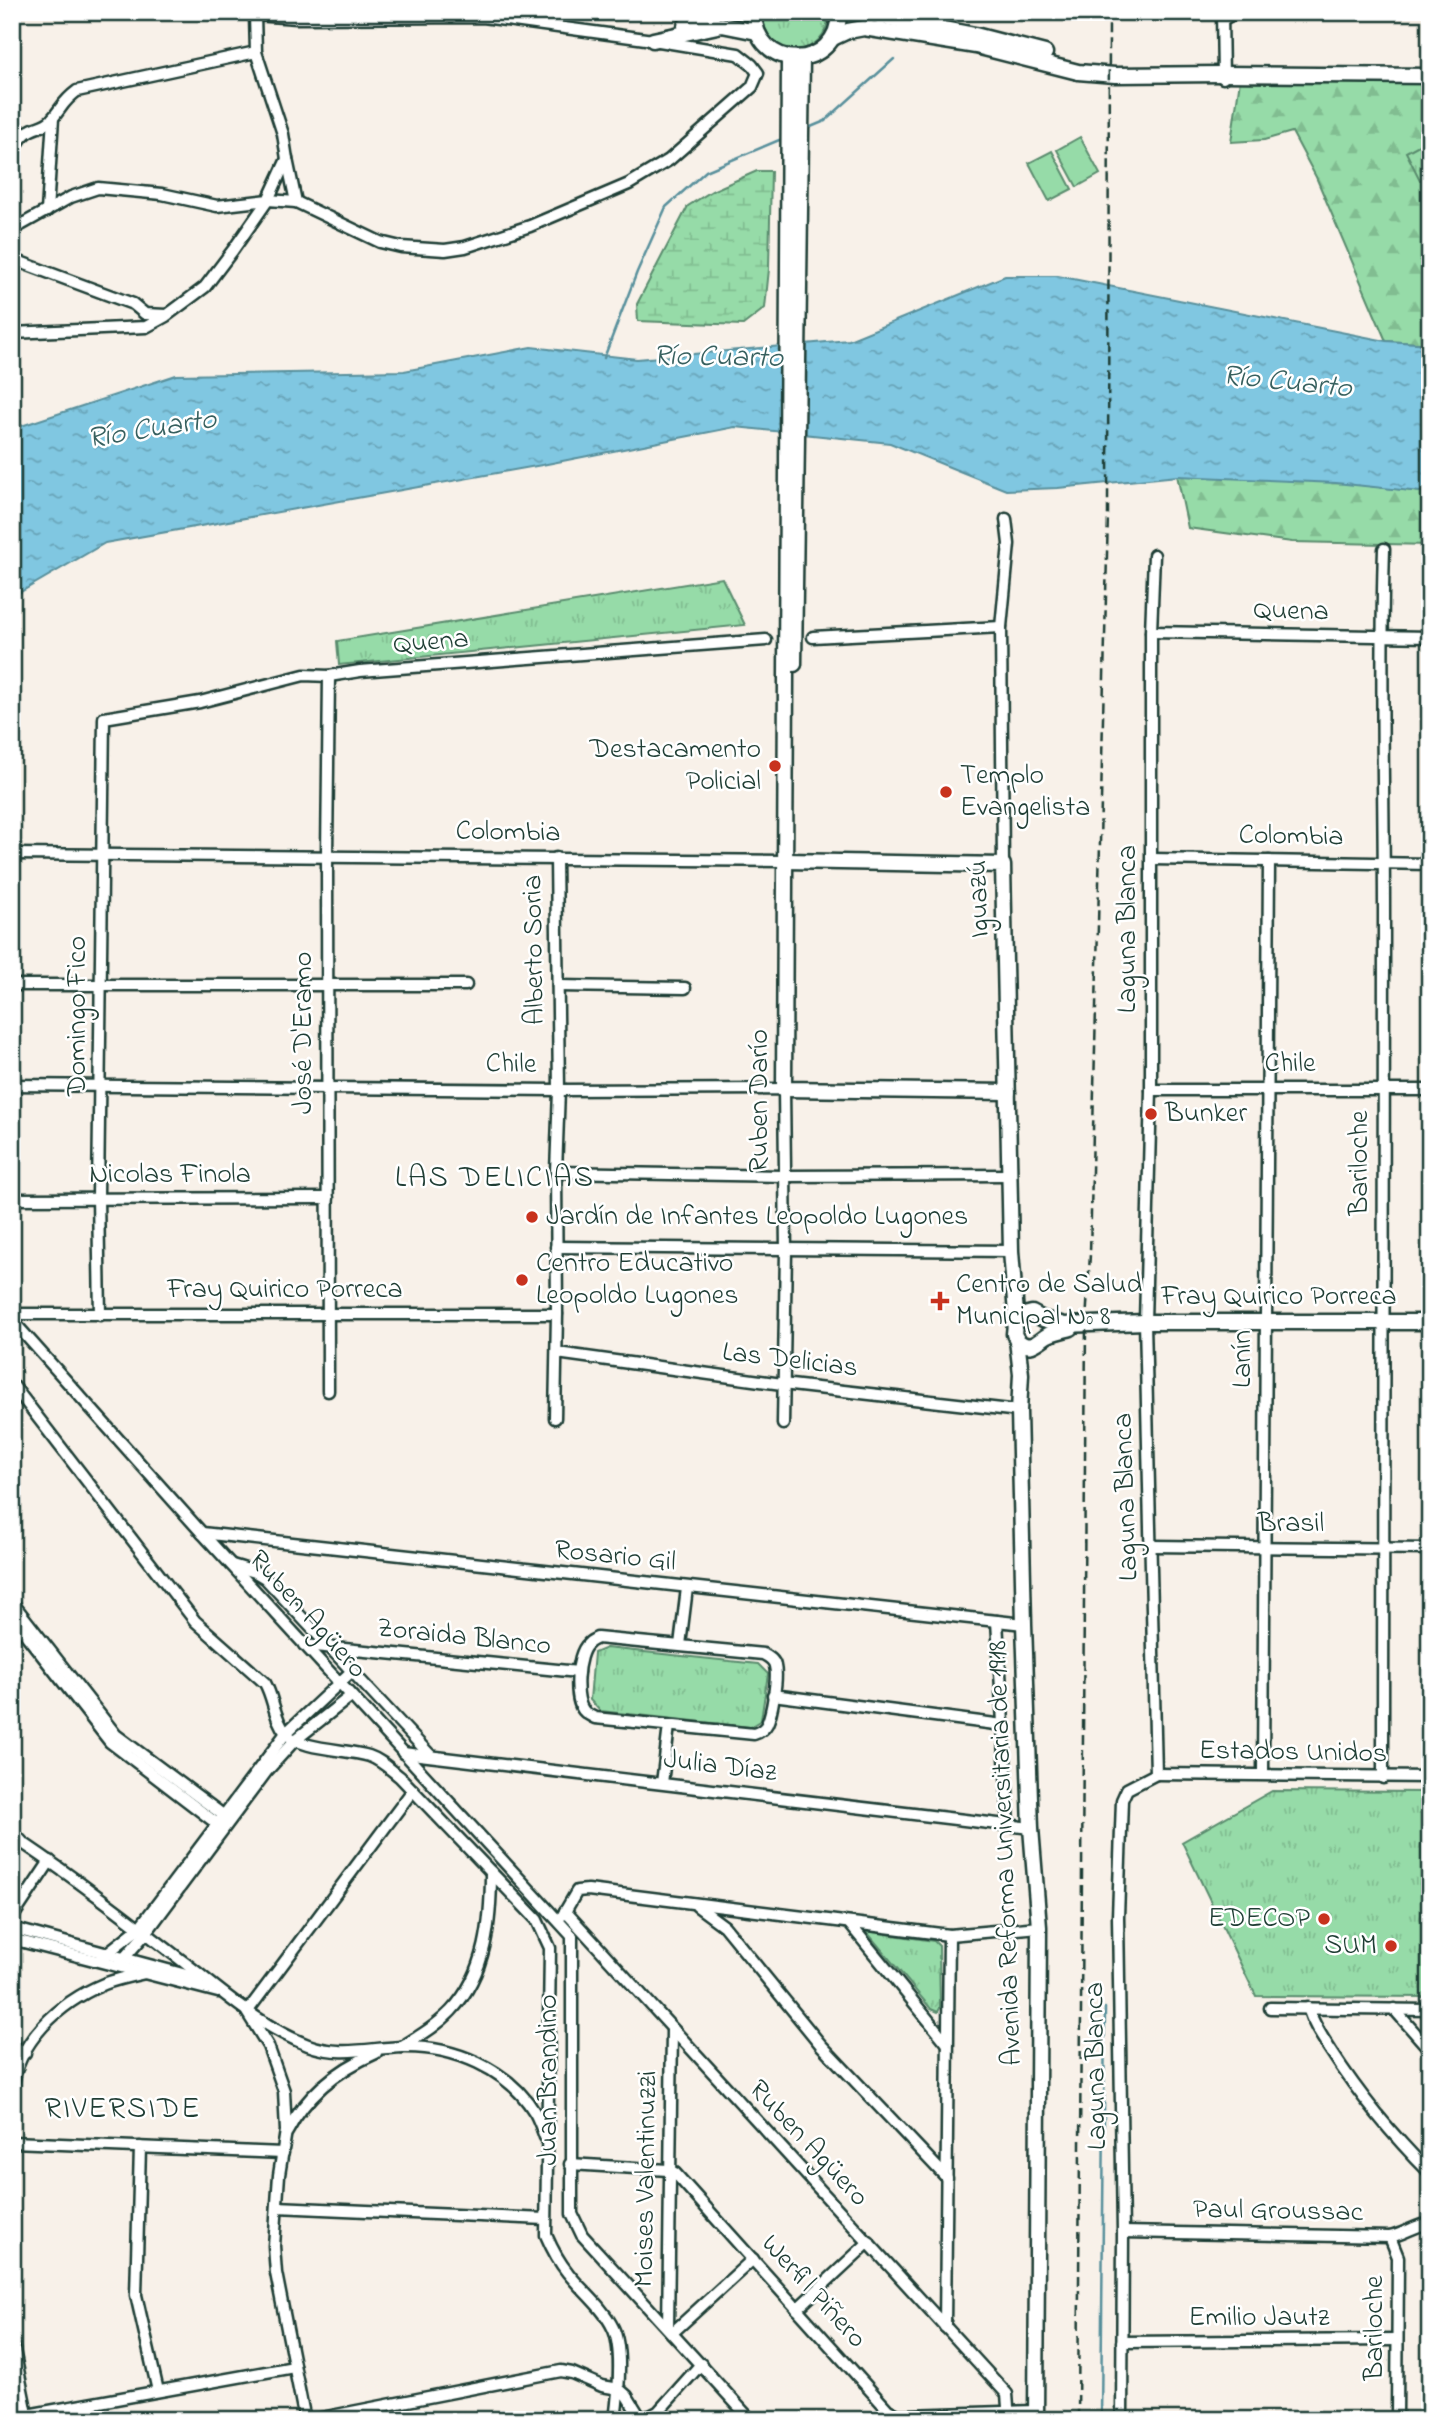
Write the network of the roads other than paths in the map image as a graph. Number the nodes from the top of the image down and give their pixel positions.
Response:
1 (716, 12) edge
2 (754, 12) edge
3 (839, 12) edge
4 (857, 12) edge
5 (1236, 12) edge
6 (254, 14) edge
7 (480, 15) edge
8 (1222, 16) edge
9 (757, 32) junction
10 (833, 38) junction
11 (653, 40) junction
12 (256, 52) junction
13 (795, 58) junction
14 (1430, 67) edge
15 (1222, 74) junction
16 (1430, 76) edge
17 (52, 118) junction
18 (12, 156) edge
19 (288, 159) junction
20 (268, 200) junction
21 (296, 202) junction
22 (47, 211) junction
23 (12, 230) edge
24 (12, 259) edge
25 (166, 316) junction
26 (12, 333) edge
27 (1006, 519) dead end
28 (1384, 549) dead end
29 (1154, 555) dead end
30 (1001, 628) junction
31 (1151, 632) junction
32 (813, 637) dead end
33 (1381, 637) junction
34 (1430, 637) edge
35 (766, 640) dead end
36 (329, 676) junction
37 (104, 718) joint
38 (12, 854) edge
39 (101, 855) junction
40 (327, 856) junction
41 (556, 858) junction
42 (1152, 859) junction
43 (786, 861) junction
44 (1269, 861) junction
45 (1384, 863) junction
46 (1003, 864) junction
47 (1430, 864) edge
48 (12, 985) edge
49 (466, 985) dead end
50 (101, 986) junction
51 (327, 986) junction
52 (558, 986) junction
53 (685, 988) dead end
54 (12, 1085) edge
55 (101, 1086) junction
56 (327, 1087) junction
57 (1268, 1088) junction
58 (784, 1089) junction
59 (559, 1090) junction
60 (1151, 1090) junction
61 (1383, 1090) junction
62 (1430, 1090) edge
63 (1008, 1092) junction
64 (556, 1172) junction
65 (1010, 1175) junction
66 (785, 1176) junction
67 (98, 1197) junction
68 (328, 1198) junction
69 (12, 1199) edge
70 (556, 1247) junction
71 (786, 1251) junction
72 (1011, 1251) junction
73 (1012, 1279) junction
74 (328, 1313) junction
75 (12, 1314) edge
76 (557, 1314) junction
77 (100, 1315) junction
78 (1037, 1316) junction
79 (12, 1320) edge
80 (1016, 1321) junction
81 (1266, 1321) junction
82 (1145, 1322) junction
83 (1382, 1322) junction
84 (1430, 1322) edge
85 (1086, 1323) junction
86 (1017, 1340) junction
87 (1040, 1341) junction
88 (557, 1353) junction
89 (1021, 1374) junction
90 (12, 1384) edge
91 (782, 1384) junction
92 (328, 1391) dead end
93 (1019, 1410) junction
94 (555, 1418) dead end
95 (783, 1424) dead end
96 (202, 1534) junction
97 (1152, 1546) junction
98 (1265, 1547) junction
99 (1382, 1548) junction
100 (1430, 1549) edge
101 (231, 1565) junction
102 (687, 1588) junction
103 (12, 1602) edge
104 (12, 1617) edge
105 (997, 1621) junction
106 (1024, 1624) junction
107 (304, 1645) junction
108 (680, 1645) junction
109 (331, 1648) junction
110 (352, 1671) junction
111 (578, 1672) junction
112 (339, 1683) junction
113 (773, 1695) junction
114 (351, 1696) junction
115 (1003, 1725) junction
116 (669, 1726) junction
117 (286, 1733) junction
118 (294, 1741) junction
119 (402, 1753) junction
120 (431, 1756) junction
121 (1156, 1774) junction
122 (1263, 1774) junction
123 (1430, 1777) edge
124 (1383, 1778) junction
125 (662, 1783) junction
126 (413, 1790) junction
127 (223, 1822) junction
128 (1009, 1825) junction
129 (1031, 1828) junction
130 (12, 1831) edge
131 (50, 1861) junction
132 (491, 1872) junction
133 (695, 1904) junction
134 (565, 1911) junction
135 (12, 1919) edge
136 (559, 1923) junction
137 (849, 1923) junction
138 (1039, 1927) junction
139 (12, 1928) edge
140 (142, 1930) junction
141 (949, 1935) junction
142 (572, 1936) joint
143 (12, 1939) edge
144 (103, 1957) junction
145 (121, 1961) junction
146 (162, 1969) junction
147 (148, 1973) junction
148 (208, 1981) junction
149 (224, 1994) junction
150 (1270, 2008) dead end
151 (1308, 2008) junction
152 (1394, 2009) junction
153 (1430, 2010) edge
154 (247, 2012) junction
155 (672, 2030) junction
156 (12, 2042) edge
157 (947, 2043) junction
158 (401, 2047) junction
159 (386, 2049) junction
160 (1430, 2050) edge
161 (25, 2053) junction
162 (13, 2082) edge
163 (12, 2092) edge
164 (285, 2136) junction
165 (12, 2143) edge
166 (548, 2144) junction
167 (140, 2147) junction
168 (282, 2153) junction
169 (570, 2164) junction
170 (668, 2170) junction
171 (1430, 2173) edge
172 (947, 2178) junction
173 (277, 2207) junction
174 (546, 2220) junction
175 (1430, 2223) edge
176 (1123, 2232) junction
177 (1390, 2237) junction
178 (869, 2242) junction
179 (753, 2259) junction
180 (797, 2309) junction
181 (945, 2327) junction
182 (670, 2330) junction
183 (12, 2340) edge
184 (1397, 2340) junction
185 (1122, 2342) junction
186 (701, 2364) junction
187 (15, 2366) edge
188 (294, 2367) junction
189 (618, 2389) junction
190 (158, 2391) junction
191 (1009, 2415) edge
192 (1036, 2415) edge
193 (28, 2417) edge
194 (908, 2417) edge
195 (305, 2420) edge
196 (311, 2420) edge
197 (615, 2420) edge
198 (751, 2420) edge
199 (1122, 2420) edge
200 (1398, 2420) edge

1 - 11 main road
2 - 9 main road
3 - 10 main road
4 - 15 main road
5 - 8 street
6 - 7 street
6 - 12 street
7 - 11 street
8 - 15 street
9 - 11 main road
9 - 13 main road
10 - 13 main road
10 - 15 main road
11 - 21 street
12 - 17 street
12 - 19 street
13 - 43 main road, Ruben Darío
14 - 15 main road
15 - 16 main road
17 - 18 street
17 - 22 street
19 - 20 street
19 - 21 street
20 - 21 street
20 - 22 street
20 - 25 street
22 - 23 street
24 - 25 street
25 - 26 street
27 - 30 street, Iguazú
28 - 33 street, Bariloche
29 - 31 street, Laguna Blanca
30 - 32 street
30 - 46 street, Iguazú
31 - 33 street, Quena
31 - 42 street, Laguna Blanca
33 - 34 street, Quena
33 - 45 street, Bariloche
35 - 36 street, Quena
36 - 37 street, Quena
36 - 40 street, José D'Eramo
37 - 39 street, Domingo Fico
38 - 39 street, Colombia
39 - 40 street, Colombia
39 - 50 street, Domingo Fico
40 - 41 street, Colombia
40 - 51 street, José D'Eramo
41 - 43 street, Colombia
41 - 52 street, Alberto Soria
42 - 44 street, Colombia
42 - 60 street, Laguna Blanca
43 - 46 main road, Colombia
43 - 58 main road, Ruben Darío
44 - 45 street, Colombia
44 - 57 street, Lanín
45 - 47 street, Colombia
45 - 61 street, Bariloche
46 - 63 main road, Iguazú
48 - 50 street
49 - 51 street
50 - 51 street
50 - 55 street, Domingo Fico
51 - 56 street, José D'Eramo
52 - 53 street
52 - 59 street, Alberto Soria
54 - 55 street, Chile
55 - 56 street, Chile
55 - 67 street, Domingo Fico
56 - 59 street, Chile
56 - 68 street, José D'Eramo
57 - 60 street, Chile
57 - 61 street, Chile
57 - 81 street, Lanín
58 - 59 street, Chile
58 - 63 main road, Chile
58 - 66 street, Ruben Darío
59 - 64 street, Alberto Soria
60 - 82 street, Laguna Blanca
61 - 62 street, Chile
61 - 83 street, Bariloche
63 - 65 main road, Iguazú
64 - 66 street
64 - 70 street, Alberto Soria
65 - 66 street
65 - 72 main road, Iguazú
66 - 71 street, Ruben Darío
67 - 68 street, Nicolas Finola
67 - 69 street, Nicolas Finola
67 - 77 street, Domingo Fico
68 - 74 street, José D'Eramo
70 - 71 street
70 - 76 street, Alberto Soria
71 - 72 street
71 - 91 street, Ruben Darío
72 - 73 main road, Iguazú
73 - 78 main road, Iguazú
73 - 80 main road, Iguazú
74 - 76 street, Fray Quirico Porreca
74 - 77 street, Fray Quirico Porreca
74 - 92 street, José D'Eramo
75 - 77 street, Fray Quirico Porreca
76 - 88 street, Alberto Soria
78 - 80 main road
78 - 85 main road, Fray Quirico Porreca
78 - 87 main road
79 - 96 street, Ruben Agüero
80 - 86 main road
81 - 82 main road, Fray Quirico Porreca
81 - 83 main road, Fray Quirico Porreca
81 - 98 street, Lanín
82 - 85 main road, Fray Quirico Porreca
82 - 97 street, Laguna Blanca
83 - 84 main road, Fray Quirico Porreca
83 - 99 street, Bariloche
85 - 87 main road, Fray Quirico Porreca
86 - 87 main road
86 - 89 main road
87 - 89 main road
88 - 91 street, Las Delicias
88 - 94 street, Alberto Soria
89 - 93 main road
90 - 117 street
91 - 93 street, Las Delicias
91 - 95 street, Ruben Darío
93 - 106 main road, Avenida Reforma Universitaria de 1918
96 - 101 street, Ruben Agüero
96 - 102 street, Rosario Gil
97 - 98 street, Brasil
97 - 121 street, Laguna Blanca
98 - 99 street, Brasil
98 - 122 street, Lanín
99 - 100 street, Brasil
99 - 124 street, Bariloche
101 - 107 street, Ruben Agüero
101 - 109 street
102 - 105 street, Rosario Gil
102 - 108 street
103 - 127 street
104 - 127 street
105 - 106 street, Rosario Gil
105 - 115 street
106 - 129 main road, Avenida Reforma Universitaria de 1918
107 - 109 street, Zoraida Blanco
107 - 112 street, Ruben Agüero
108 - 111 street, Zoraida Blanco
108 - 113 street, Zoraida Blanco
109 - 110 street
109 - 111 street, Zoraida Blanco
110 - 112 street
110 - 120 street
111 - 116 street, Zoraida Blanco
112 - 114 street, Ruben Agüero
112 - 117 street
113 - 115 street
113 - 116 street, Zoraida Blanco
114 - 118 street
114 - 119 street, Ruben Agüero
115 - 128 street
116 - 125 street
117 - 118 street
117 - 127 street
118 - 126 street
118 - 127 street
119 - 120 street, Julia Díaz
119 - 136 street, Ruben Agüero
120 - 125 street, Julia Díaz
121 - 122 street, Estados Unidos
121 - 176 street, Laguna Blanca
122 - 124 street, Estados Unidos
123 - 124 street, Estados Unidos
125 - 128 street, Julia Díaz
126 - 132 street
126 - 154 street
127 - 140 street
128 - 129 street, Julia Díaz
129 - 138 main road, Avenida Reforma Universitaria de 1918
130 - 131 street
131 - 135 street
131 - 140 street
132 - 158 street
132 - 166 street
133 - 134 street
133 - 137 street
133 - 172 street
134 - 136 street
134 - 155 street, Ruben Agüero
136 - 142 street, Ruben Agüero
137 - 141 street
137 - 157 street
138 - 141 street
138 - 192 main road, Avenida Reforma Universitaria de 1918
139 - 144 street
140 - 144 street
140 - 145 street
140 - 148 street
141 - 157 street
142 - 169 street, Juan Brandino
143 - 144 street
144 - 145 street
145 - 146 street
145 - 147 street
146 - 147 street
146 - 148 street
147 - 149 street
147 - 161 street
148 - 149 street
149 - 154 street
150 - 151 street
151 - 152 street
151 - 171 street
152 - 153 street
152 - 160 street
154 - 159 street
154 - 164 street
155 - 170 street, Moises Valentinuzzi
155 - 178 street, Ruben Agüero
156 - 161 street
157 - 172 street
158 - 159 street
158 - 166 street
159 - 164 street
161 - 162 street
162 - 163 street
164 - 168 street
165 - 167 street
166 - 174 street
167 - 168 street
167 - 190 street
168 - 173 street
169 - 170 street
169 - 182 street, Juan Brandino
170 - 179 street, Werfil Piñero
170 - 182 street, Moises Valentinuzzi
172 - 181 street
173 - 174 street
173 - 188 street
174 - 189 street
175 - 177 street, Paul Groussac
176 - 177 street, Paul Groussac
176 - 185 street, Laguna Blanca
177 - 184 street, Bariloche
178 - 180 street
178 - 181 street, Ruben Agüero
179 - 180 street, Werfil Piñero
179 - 182 street
180 - 194 street, Werfil Piñero
181 - 191 street, Ruben Agüero
182 - 186 street
183 - 187 street
184 - 185 street, Emilio Jautz
184 - 200 street, Bariloche
185 - 199 street, Laguna Blanca
186 - 189 street
186 - 198 street
187 - 193 street
188 - 190 street
188 - 195 street
189 - 196 street
189 - 197 street
190 - 193 street
191 - 192 street, Werfil Piñero
191 - 194 street, Werfil Piñero

